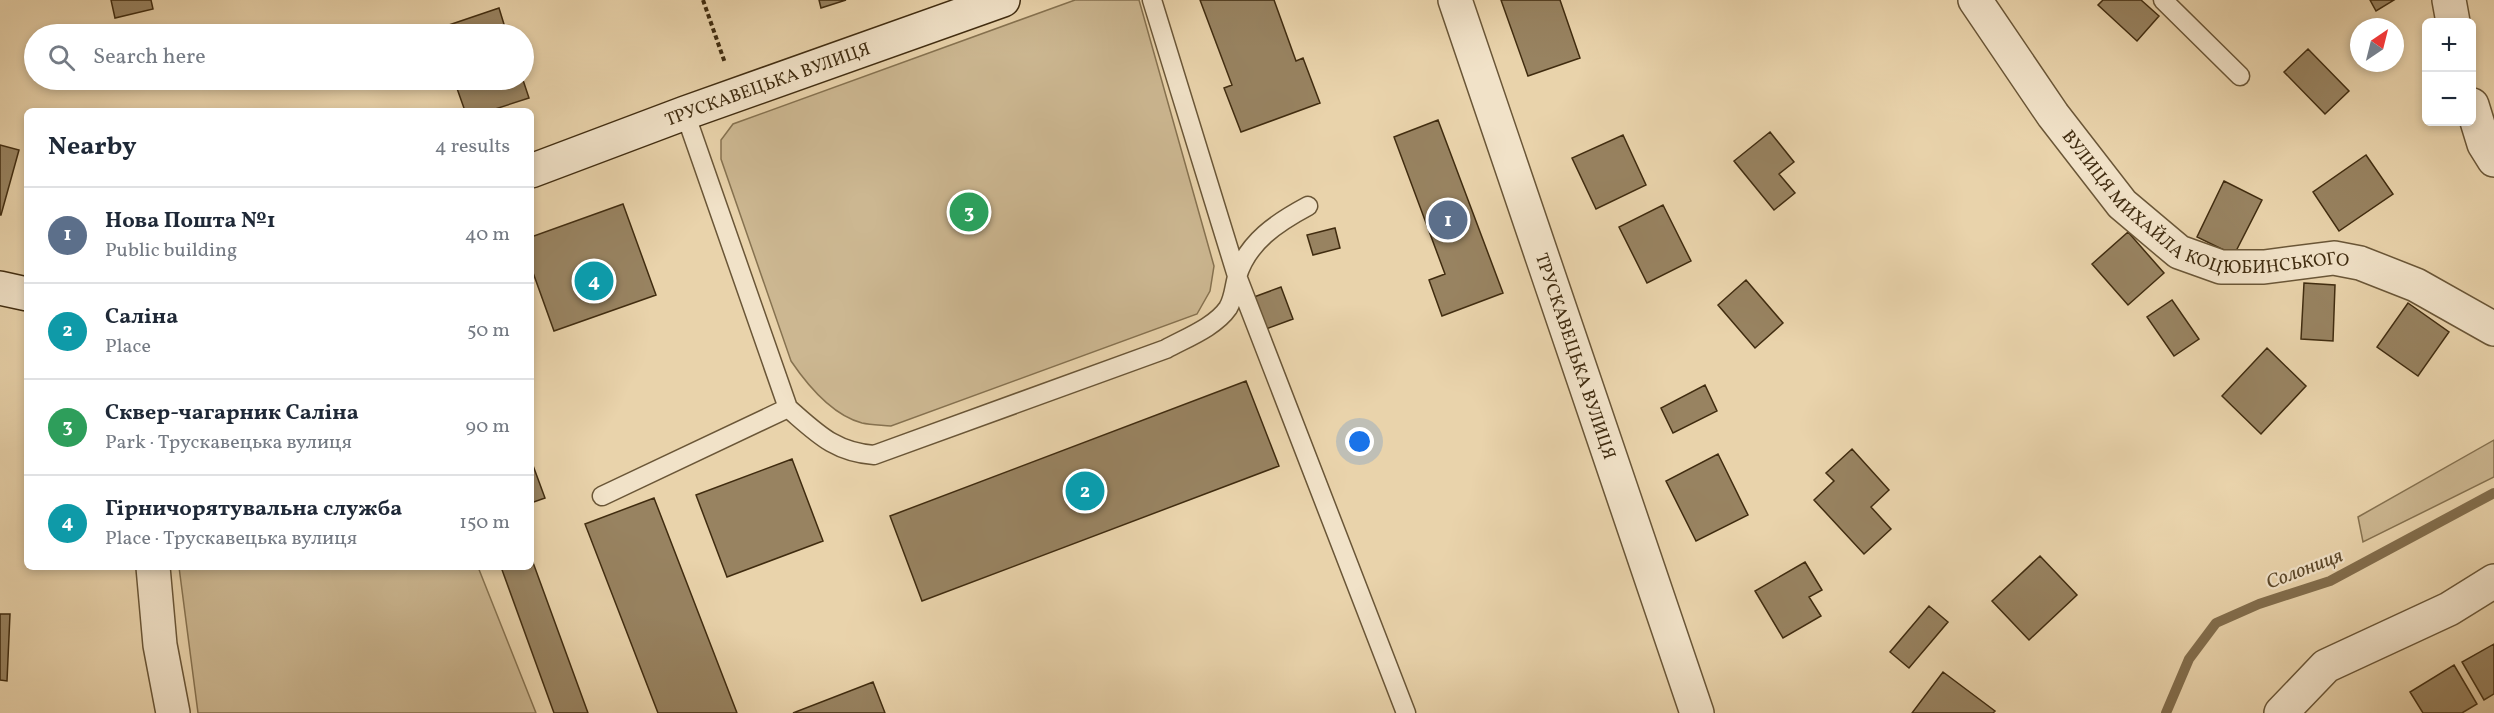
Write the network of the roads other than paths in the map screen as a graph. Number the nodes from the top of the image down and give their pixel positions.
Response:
1 (1004, 0) edge
2 (1152, 0) edge
3 (1455, 0) edge
4 (1975, 0) edge
5 (2163, 0) edge
6 (2449, 0) edge
7 (2452, 18) edge
8 (2240, 76) dead end
9 (685, 112) junction
10 (2476, 118) edge
11 (2494, 160) edge
12 (534, 170) edge
13 (1308, 207) dead end
14 (1237, 276) junction
15 (0, 288) edge
16 (24, 293) edge
17 (2494, 329) edge
18 (788, 408) junction
19 (602, 496) dead end
20 (153, 570) edge
21 (2494, 581) edge
22 (172, 713) edge
23 (1406, 713) edge
24 (1697, 713) edge
25 (2281, 713) edge

1 - 9 street, ТРУСКАВЕЦЬКА ВУЛИЦЯ
2 - 14 lane
3 - 24 street, ТРУСКАВЕЦЬКА ВУЛИЦЯ
4 - 17 street, ВУЛИЦЯ МИХАЙЛА КОЦЮБИНСЬКОГО
5 - 8 lane
6 - 7 street
9 - 12 street, ТРУСКАВЕЦЬКА ВУЛИЦЯ
9 - 18 lane
10 - 11 street
13 - 14 lane
14 - 18 lane
14 - 23 lane
15 - 16 street
18 - 19 lane
20 - 22 street
21 - 25 street

